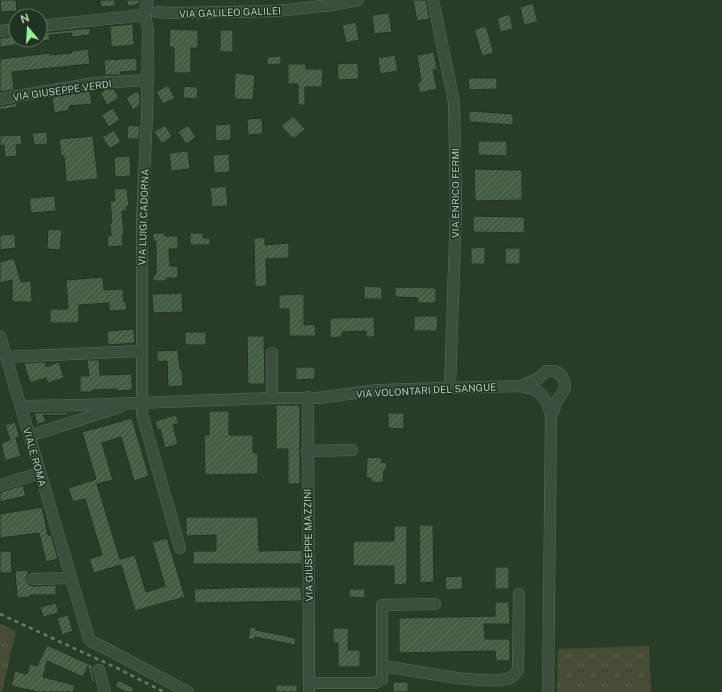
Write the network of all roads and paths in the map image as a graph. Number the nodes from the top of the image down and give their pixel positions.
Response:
1 (358, 0) edge
2 (433, 0) edge
3 (332, 2) edge
4 (150, 11) edge
5 (48, 25) edge
6 (148, 80) junction
7 (0, 99) edge
8 (0, 336) edge
9 (141, 351) junction
10 (272, 353) dead end
11 (6, 357) junction
12 (539, 377) junction
13 (520, 386) junction
14 (450, 387) junction
15 (541, 394) junction
16 (560, 396) junction
17 (308, 397) junction
18 (272, 398) junction
19 (137, 403) junction
20 (85, 405) junction
21 (20, 406) junction
22 (551, 417) junction
23 (85, 419) junction
24 (29, 436) junction
25 (352, 450) dead end
26 (307, 451) junction
27 (40, 473) junction
28 (0, 485) edge
29 (180, 548) dead end
30 (70, 578) junction
31 (33, 580) dead end
32 (519, 594) dead end
33 (435, 604) dead end
34 (382, 666) junction
35 (99, 670) dead end
36 (310, 687) edge
37 (105, 692) edge
38 (188, 692) edge
39 (548, 692) edge

1 - 3 street, VIA GALILEO GALILEI
2 - 14 street, VIA ENRICO FERMI
3 - 4 street, VIA GALILEO GALILEI
4 - 5 street, VIA GALILEO GALILEI
4 - 6 street, VIA LUIGI CADORNA
6 - 7 street, VIA GIUSEPPE VERDI
6 - 9 street, VIA LUIGI CADORNA
8 - 11 street, VIALE ROMA
9 - 11 street
9 - 19 street, VIA LUIGI CADORNA
10 - 18 street
11 - 21 street, VIALE ROMA
12 - 13 street, VIA VOLONTARI DEL SANGUE
12 - 15 street, VIA VOLONTARI DEL SANGUE
12 - 16 street, VIA VOLONTARI DEL SANGUE
13 - 14 street, VIA VOLONTARI DEL SANGUE
13 - 15 street, VIA VOLONTARI DEL SANGUE
14 - 17 street, VIA VOLONTARI DEL SANGUE
15 - 16 street, VIA VOLONTARI DEL SANGUE
15 - 22 street, VIA VOLONTARI DEL SANGUE
16 - 22 street, VIA VOLONTARI DEL SANGUE
17 - 18 street
17 - 26 street, VIA GIUSEPPE MAZZINI
18 - 19 street
19 - 20 street
19 - 23 street
19 - 29 street
20 - 21 street
20 - 23 street
21 - 24 street, VIALE ROMA
22 - 39 street, VIA VOLONTARI DEL SANGUE
23 - 24 street
24 - 27 street, VIALE ROMA
25 - 26 street
26 - 36 street, VIA GIUSEPPE MAZZINI
27 - 28 street
27 - 30 street, VIALE ROMA
30 - 31 street
30 - 38 street, VIALE ROMA
32 - 34 street
33 - 34 street
34 - 36 street
35 - 37 street

